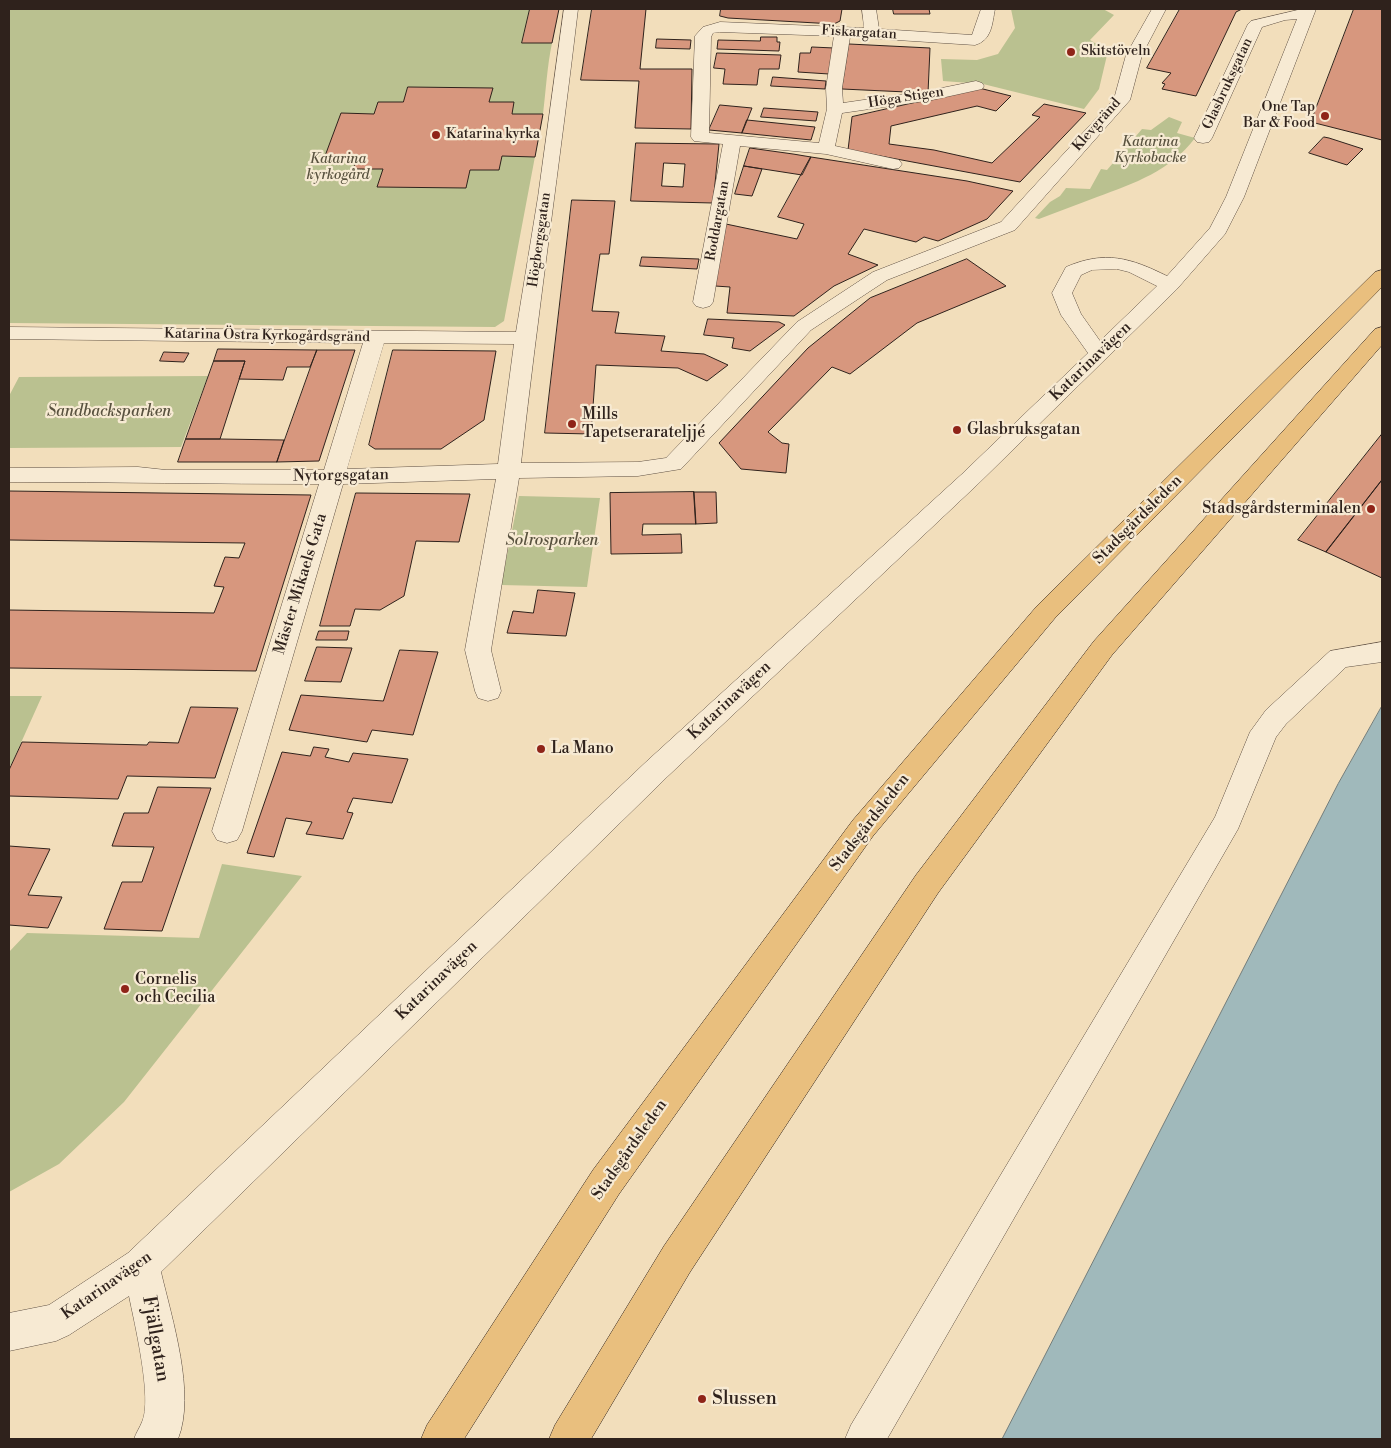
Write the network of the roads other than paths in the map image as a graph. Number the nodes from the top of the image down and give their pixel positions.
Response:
1 (571, 9) edge
2 (869, 9) edge
3 (988, 9) edge
4 (1160, 9) edge
5 (1308, 11) edge
6 (842, 32) junction
7 (872, 33) junction
8 (976, 86) dead end
9 (835, 109) junction
10 (1203, 138) dead end
11 (732, 140) junction
12 (826, 149) junction
13 (893, 164) dead end
14 (1382, 276) edge
15 (1170, 285) junction
16 (703, 302) dead end
17 (1382, 333) edge
18 (10, 335) edge
19 (375, 337) junction
20 (525, 338) junction
21 (1099, 354) junction
22 (673, 464) joint
23 (510, 471) junction
24 (9, 475) edge
25 (333, 477) junction
26 (1382, 652) edge
27 (488, 691) dead end
28 (227, 831) dead end
29 (140, 1266) junction
30 (9, 1332) edge
31 (154, 1439) edge
32 (441, 1439) edge
33 (569, 1439) edge
34 (865, 1439) edge

1 - 20 street, Högbergsgatan
2 - 7 street
3 - 7 street, Fiskargatan
4 - 22 street, Klevgränd
5 - 10 street, Glasbruksgatan
5 - 15 street, Katarinavägen
6 - 7 street, Fiskargatan
6 - 9 street
6 - 11 street, Fiskargatan
8 - 9 street, Höga Stigen
9 - 12 street
11 - 12 street
11 - 16 street, Roddargatan
12 - 13 street
14 - 32 main road, Stadsgårdsleden
15 - 21 street, Katarinavägen
15 - 21 street
17 - 33 main road
18 - 19 street, Katarina Östra Kyrkogårdsgränd
19 - 20 street, Katarina Östra Kyrkogårdsgränd
19 - 25 street, Mäster Mikaels Gata
20 - 23 street, Högbergsgatan
21 - 29 street, Katarinavägen
22 - 23 street, Nytorgsgatan
23 - 25 street, Nytorgsgatan
23 - 27 street, Högbergsgatan
24 - 25 street, Nytorgsgatan
25 - 28 street, Mäster Mikaels Gata
26 - 34 street
29 - 30 street, Katarinavägen
29 - 31 street, Fjällgatan

